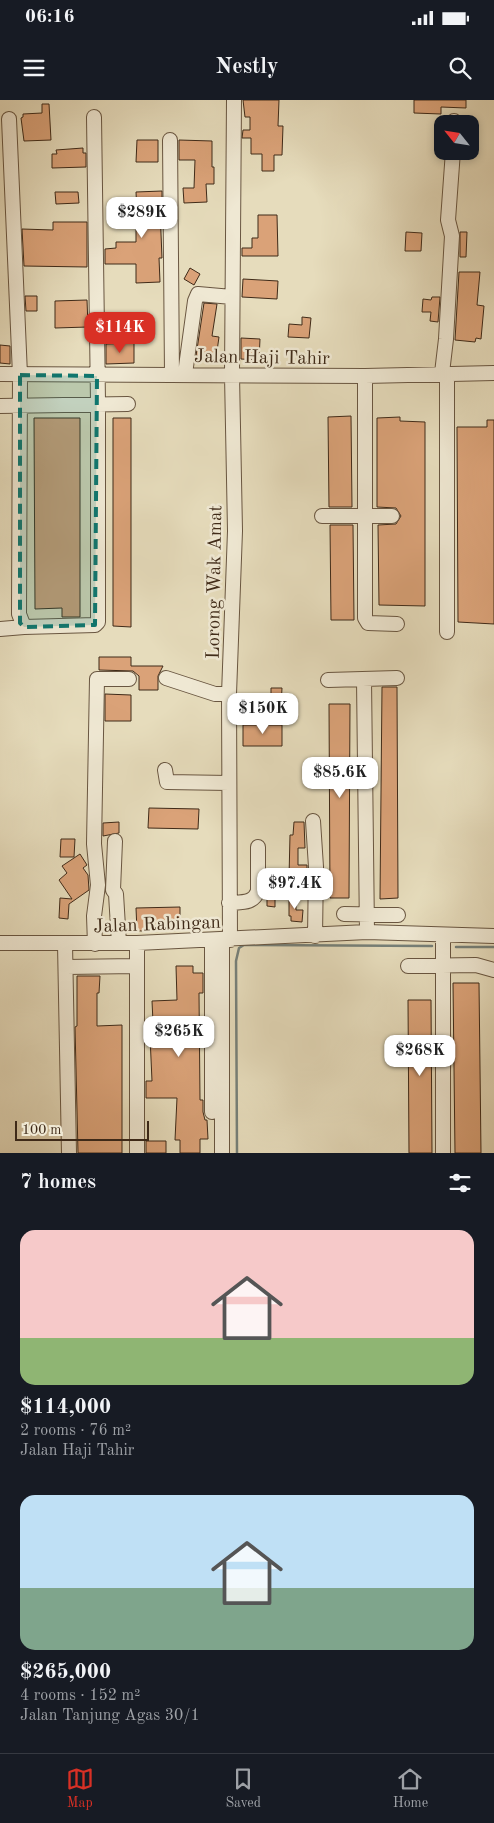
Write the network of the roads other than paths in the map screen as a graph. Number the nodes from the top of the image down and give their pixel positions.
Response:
1 (234, 100) edge
2 (94, 117) dead end
3 (9, 119) dead end
4 (170, 140) dead end
5 (452, 160) edge
6 (232, 297) junction
7 (444, 373) junction
8 (494, 373) edge
9 (0, 374) edge
10 (179, 374) junction
11 (20, 375) junction
12 (232, 375) junction
13 (97, 376) junction
14 (365, 376) junction
15 (128, 404) dead end
16 (98, 405) junction
17 (0, 406) edge
18 (20, 406) junction
19 (367, 515) junction
20 (322, 516) dead end
21 (392, 516) dead end
22 (397, 624) dead end
23 (24, 627) junction
24 (0, 629) edge
25 (447, 632) dead end
26 (166, 678) dead end
27 (398, 678) dead end
28 (130, 679) dead end
29 (328, 680) dead end
30 (364, 680) junction
31 (229, 694) junction
32 (270, 715) dead end
33 (230, 716) junction
34 (165, 770) dead end
35 (229, 783) junction
36 (313, 821) dead end
37 (115, 841) dead end
38 (258, 847) dead end
39 (230, 903) junction
40 (344, 914) dead end
41 (367, 914) junction
42 (398, 915) dead end
43 (367, 932) junction
44 (315, 936) junction
45 (442, 936) junction
46 (494, 936) edge
47 (221, 940) junction
48 (0, 943) edge
49 (119, 943) junction
50 (137, 943) junction
51 (65, 944) junction
52 (95, 944) junction
53 (443, 965) junction
54 (136, 966) junction
55 (408, 966) dead end
56 (66, 967) junction
57 (494, 970) edge
58 (69, 1153) edge
59 (137, 1153) edge
60 (212, 1153) edge
61 (222, 1153) edge
62 (443, 1153) edge

1 - 6 street, Lorong Wak Amat
2 - 13 street
3 - 11 street
4 - 10 street
5 - 7 street
6 - 10 street
6 - 12 street, Lorong Wak Amat
7 - 8 street, Jalan Haji Tahir
7 - 14 street, Jalan Haji Tahir
7 - 25 street
9 - 11 street, Jalan Haji Tahir
10 - 12 street, Jalan Haji Tahir
10 - 13 street, Jalan Haji Tahir
11 - 13 street, Jalan Haji Tahir
11 - 18 street
12 - 14 street, Jalan Haji Tahir
12 - 31 street, Lorong Wak Amat
13 - 16 street
14 - 19 street
15 - 16 street
16 - 18 street
16 - 23 street
17 - 18 street
18 - 23 street
19 - 20 street
19 - 21 street
19 - 22 street
23 - 24 street
26 - 31 street
27 - 30 street
28 - 52 street
29 - 30 street
30 - 41 street
31 - 33 street, Lorong Wak Amat
32 - 33 street
33 - 35 street, Lorong Wak Amat
34 - 35 street
35 - 39 street, Lorong Wak Amat
36 - 44 street
37 - 49 street
38 - 39 street
39 - 47 street, Lorong Wak Amat
40 - 41 street
41 - 42 street
41 - 43 street
43 - 44 street, Jalan Rabingan
43 - 45 street, Jalan Rabingan
44 - 47 street, Jalan Rabingan
45 - 46 street, Jalan Rabingan
45 - 53 street
47 - 50 street, Jalan Rabingan
47 - 60 street
47 - 61 street
48 - 51 street, Jalan Rabingan
49 - 50 street, Jalan Rabingan
49 - 52 street, Jalan Rabingan
50 - 54 street
51 - 52 street, Jalan Rabingan
51 - 56 street
53 - 55 street
53 - 57 street
53 - 62 street
54 - 56 street
54 - 59 street
56 - 58 street

